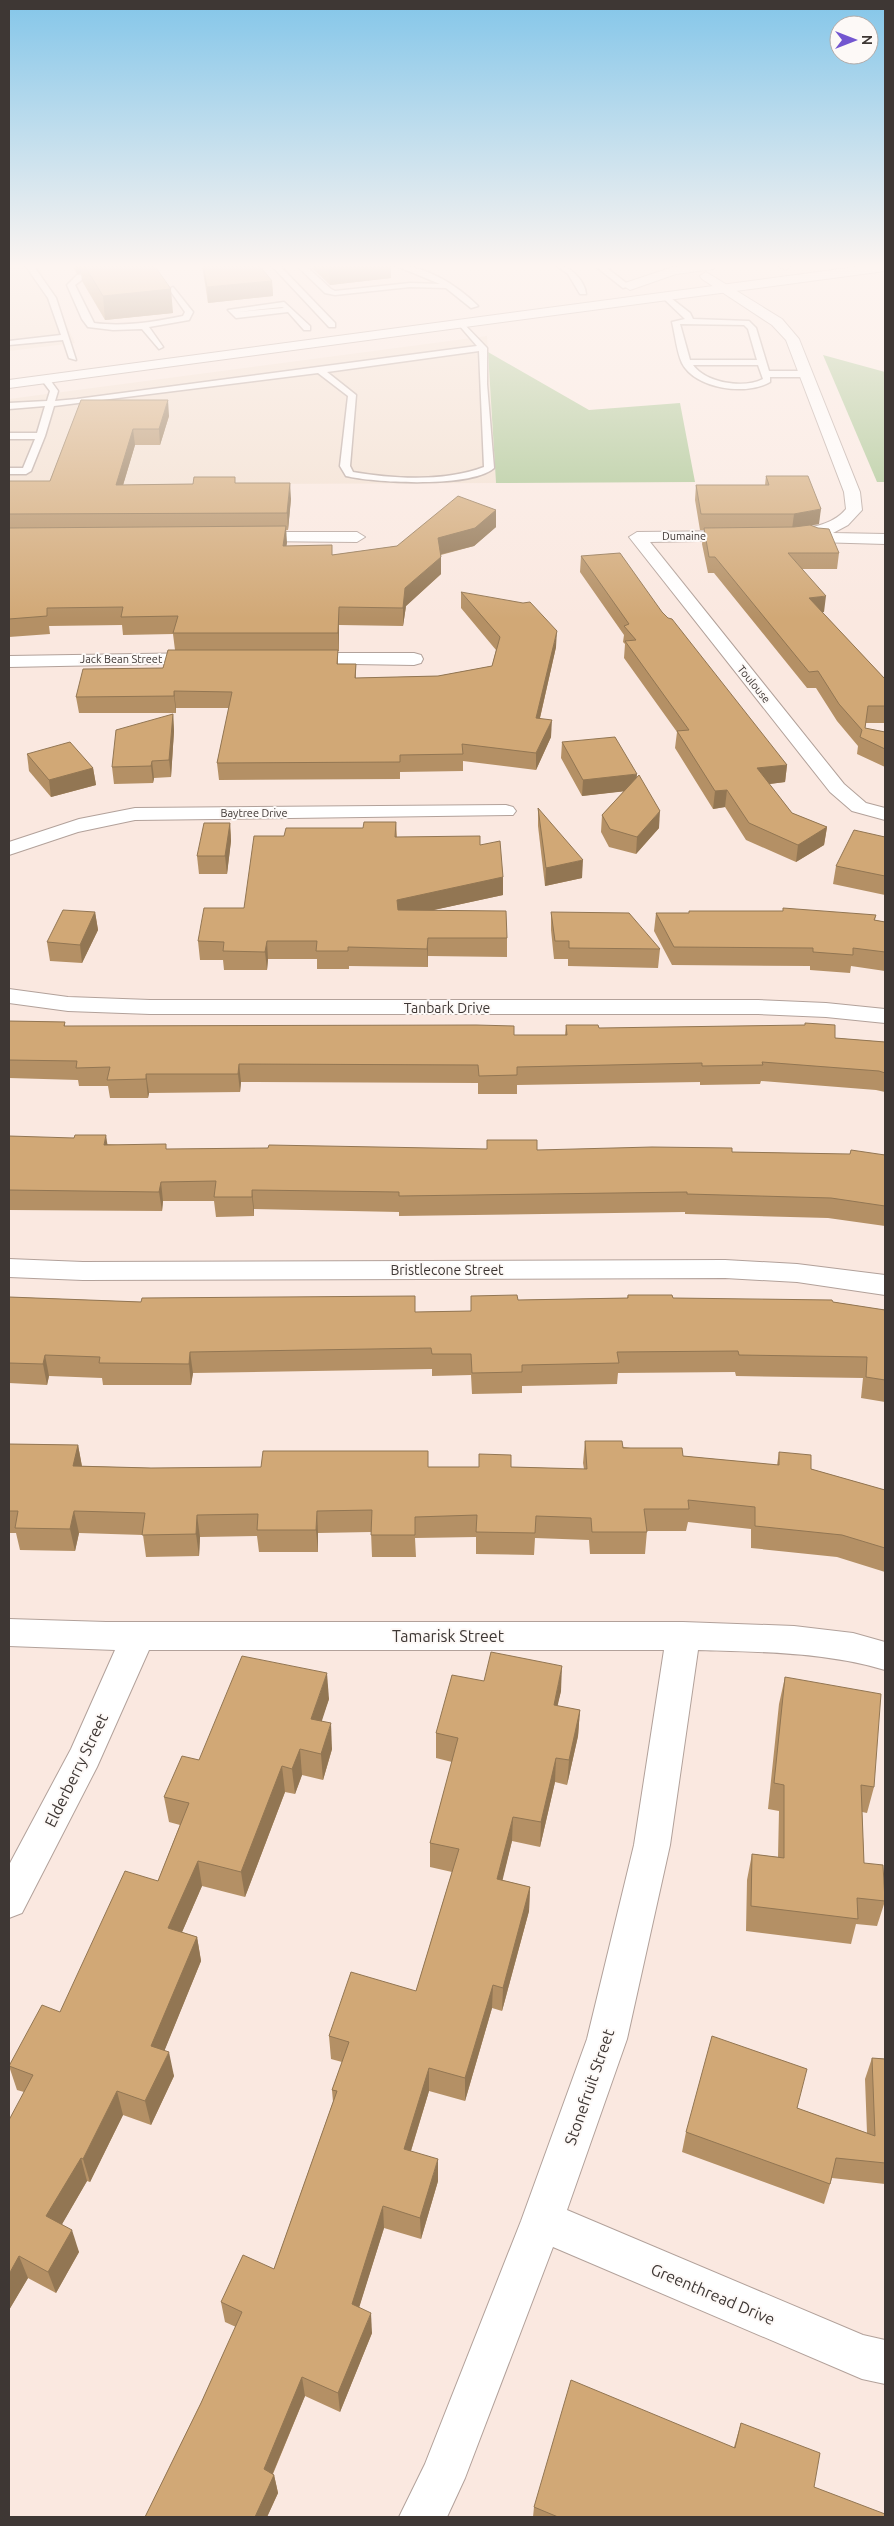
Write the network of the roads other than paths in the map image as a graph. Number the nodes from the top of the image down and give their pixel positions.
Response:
1 (48, 383) edge
2 (222, 383) edge
3 (336, 383) edge
4 (483, 383) edge
5 (716, 383) edge
6 (763, 383) edge
7 (809, 383) edge
8 (51, 402) junction
9 (9, 406) edge
10 (9, 436) edge
11 (41, 436) junction
12 (9, 471) edge
13 (848, 518) junction
14 (885, 529) edge
15 (356, 536) dead end
16 (637, 536) joint
17 (753, 536) edge
18 (772, 536) edge
19 (792, 536) junction
20 (229, 537) edge
21 (885, 539) edge
22 (224, 659) edge
23 (284, 659) edge
24 (414, 659) dead end
25 (9, 662) edge
26 (506, 811) dead end
27 (885, 814) edge
28 (9, 849) edge
29 (9, 996) edge
30 (885, 1016) edge
31 (9, 1268) edge
32 (885, 1285) edge
33 (9, 1632) edge
34 (138, 1636) junction
35 (683, 1636) junction
36 (885, 1656) edge
37 (9, 1901) edge
38 (542, 2221) junction
39 (885, 2362) edge
40 (422, 2517) edge

1 - 8 lane
2 - 8 lane
3 - 4 lane
5 - 6 lane
7 - 13 street
8 - 9 lane
8 - 11 lane
10 - 11 lane
11 - 12 lane
13 - 14 street
13 - 19 street
15 - 20 street
16 - 17 street, Dumaine
16 - 27 street, Toulouse
18 - 19 street
19 - 21 street
22 - 25 street, Jack Bean Street
23 - 24 street
26 - 28 street, Baytree Drive
29 - 30 street, Tanbark Drive
31 - 32 street, Bristlecone Street
33 - 34 street, Tamarisk Street
34 - 35 street, Tamarisk Street
34 - 37 street, Elderberry Street
35 - 36 street, Tamarisk Street
35 - 38 street, Stonefruit Street
38 - 39 street, Greenthread Drive
38 - 40 street, Stonefruit Street

